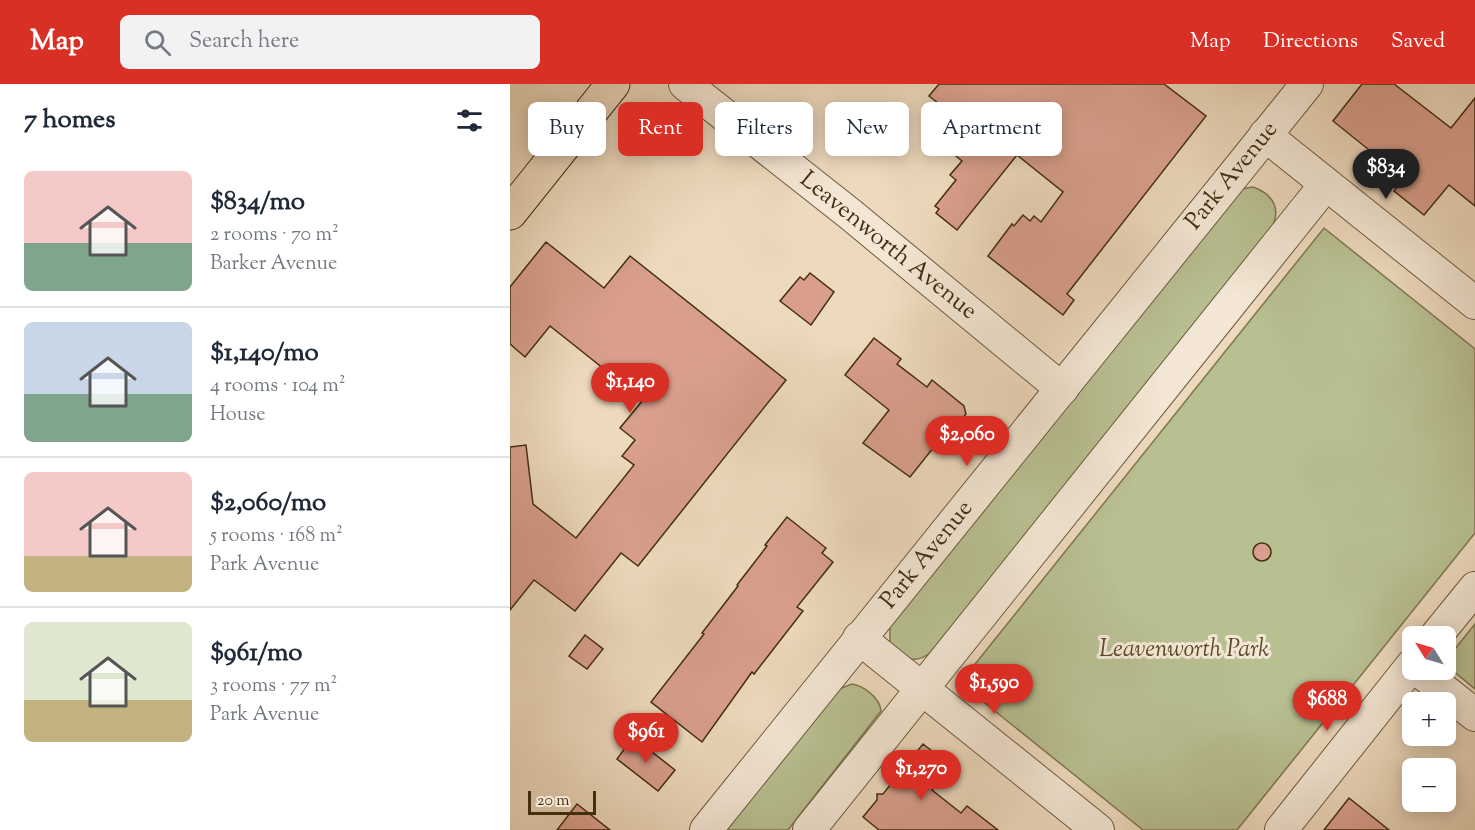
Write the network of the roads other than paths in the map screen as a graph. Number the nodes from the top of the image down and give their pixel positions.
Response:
1 (613, 84) edge
2 (685, 84) edge
3 (1306, 84) edge
4 (1265, 135) junction
5 (1326, 184) junction
6 (510, 213) edge
7 (1475, 303) edge
8 (1062, 389) junction
9 (1475, 588) edge
10 (1444, 626) edge
11 (859, 638) junction
12 (1402, 679) edge
13 (1431, 680) edge
14 (922, 689) junction
15 (1475, 716) edge
16 (706, 830) edge
17 (809, 830) edge
18 (1098, 830) edge
19 (1281, 830) edge

1 - 6 main road
2 - 8 street, Leavenworth Avenue
3 - 4 street, Park Avenue
4 - 5 street
4 - 8 street, Park Avenue
5 - 7 street
5 - 14 street
8 - 11 street, Park Avenue
9 - 10 street
11 - 14 street
11 - 16 street, Park Avenue
12 - 19 street
13 - 15 street
14 - 17 street
14 - 18 street

